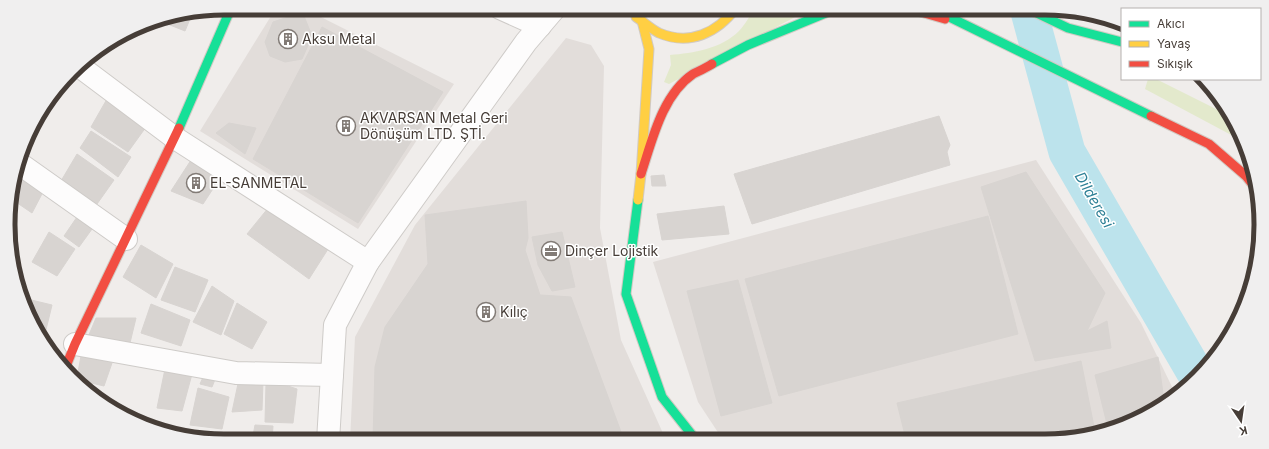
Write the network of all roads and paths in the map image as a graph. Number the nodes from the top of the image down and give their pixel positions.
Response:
1 (229, 15) edge
2 (516, 15) edge
3 (549, 15) edge
4 (632, 15) edge
5 (638, 15) edge
6 (732, 15) edge
7 (821, 15) edge
8 (932, 15) edge
9 (945, 15) edge
10 (1041, 15) edge
11 (642, 21) junction
12 (961, 23) junction
13 (540, 26) junction
14 (1121, 42) edge
15 (83, 69) edge
16 (176, 138) junction
17 (23, 166) edge
18 (641, 174) junction
19 (1249, 180) edge
20 (126, 239) junction
21 (368, 262) junction
22 (75, 344) junction
23 (67, 363) edge
24 (332, 375) junction
25 (328, 434) edge
26 (691, 434) edge

1 - 16 main road
2 - 13 street
3 - 13 street
4 - 11 main road
5 - 11 main road
6 - 11 main road
7 - 18 main road
8 - 12 main road
9 - 12 main road
10 - 14 main road
11 - 18 main road
12 - 19 main road
13 - 21 street
15 - 16 street
16 - 20 main road
16 - 21 street
17 - 20 street
18 - 26 main road
20 - 22 main road
21 - 24 street
22 - 23 main road
22 - 24 street
24 - 25 street

